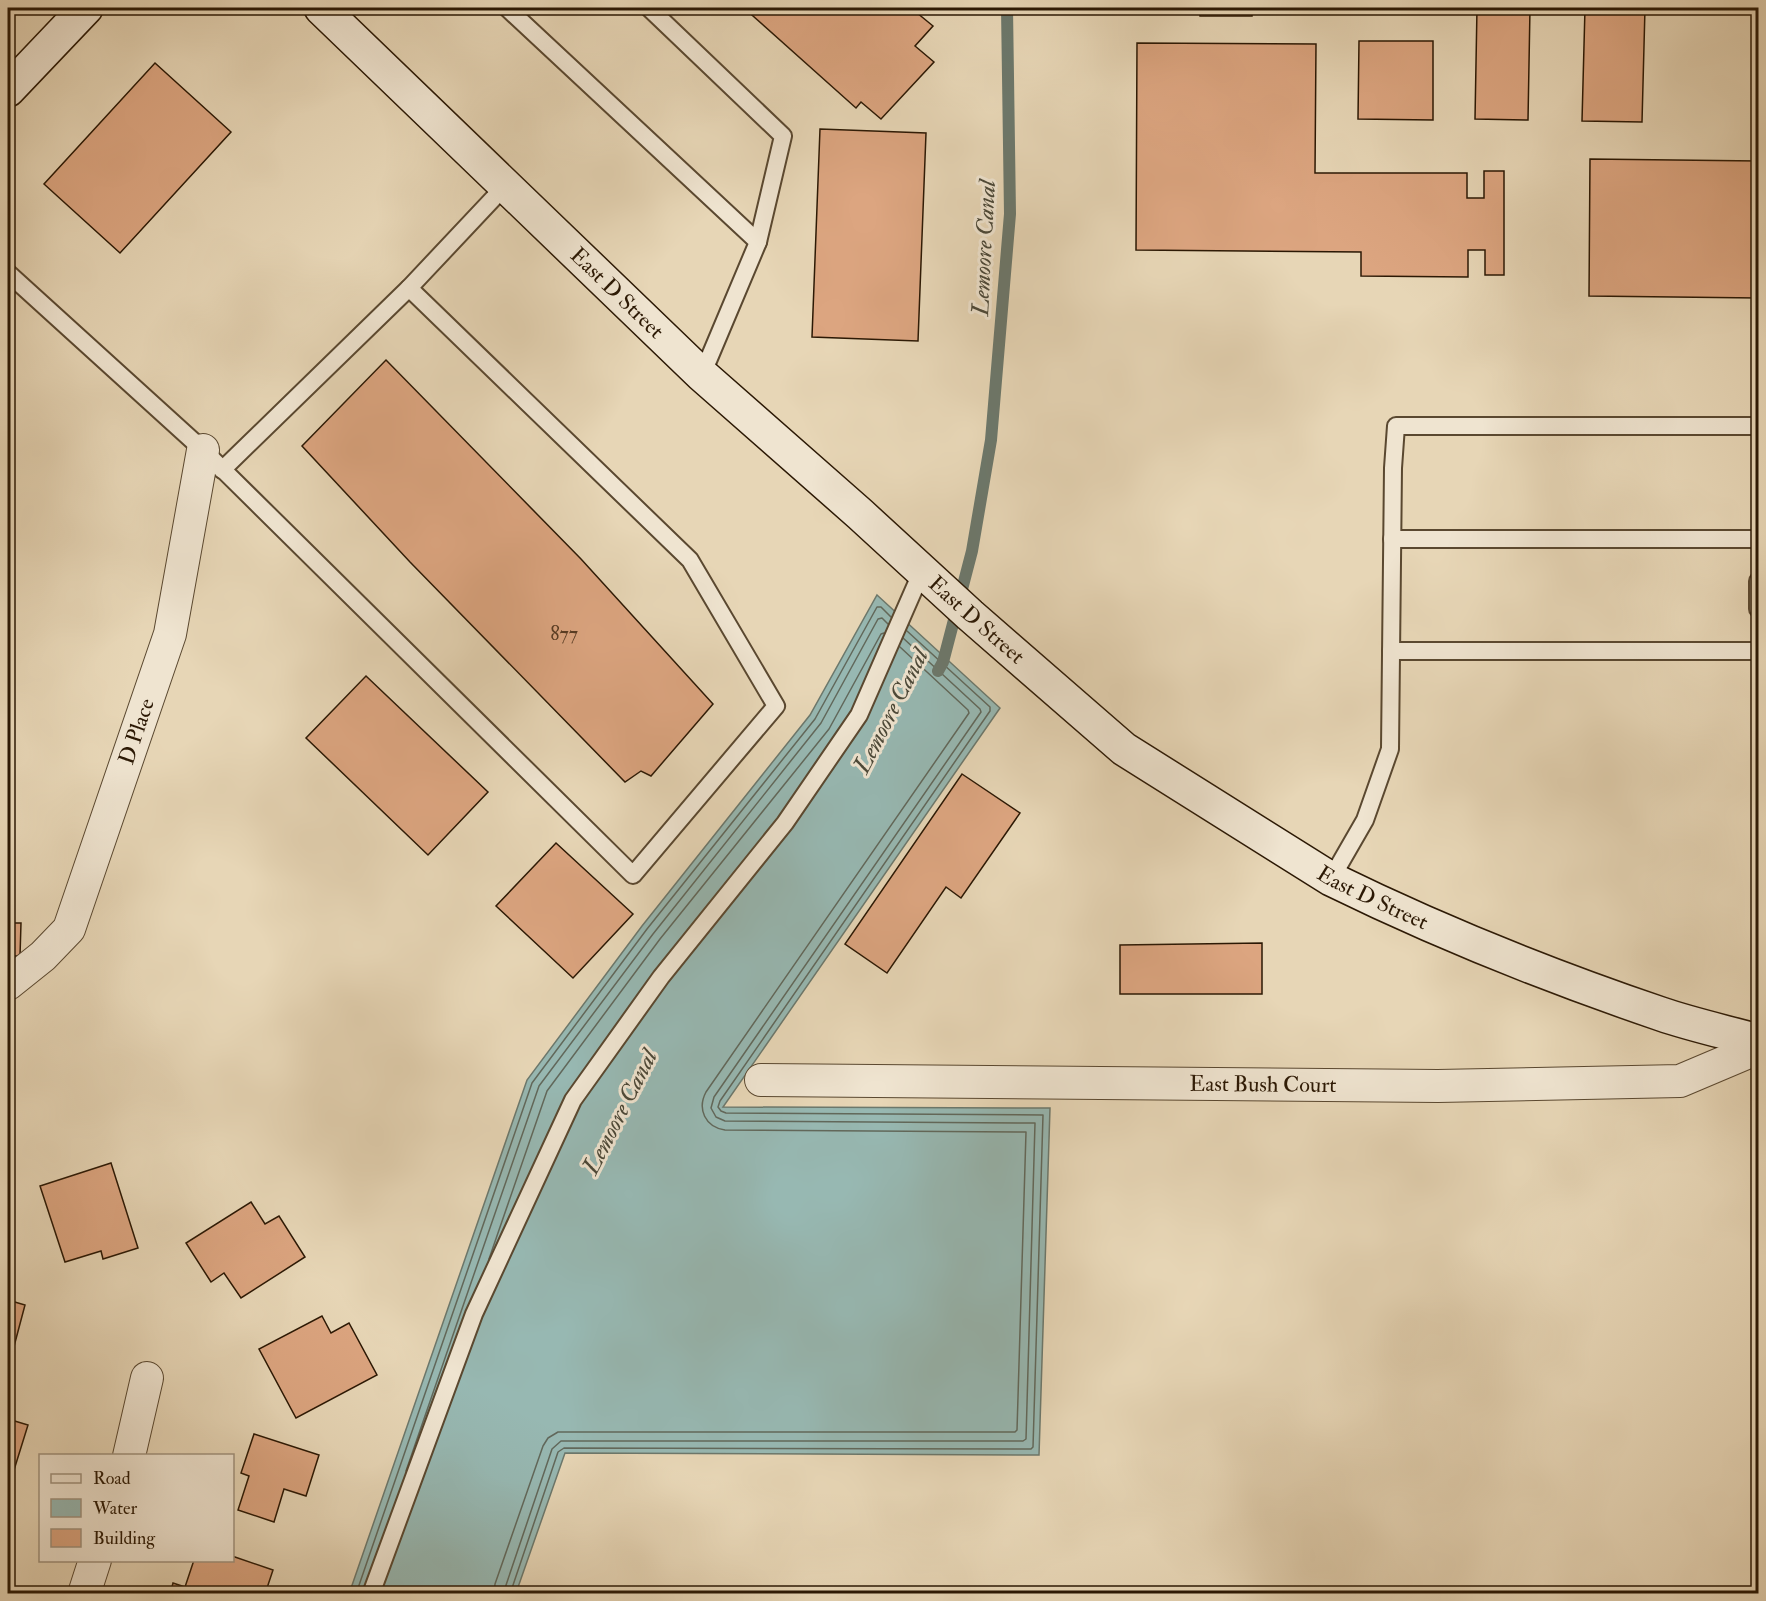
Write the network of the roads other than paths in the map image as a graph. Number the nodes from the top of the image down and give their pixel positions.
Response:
1 (86, 8) edge
2 (321, 8) edge
3 (507, 8) edge
4 (649, 8) edge
5 (8, 90) edge
6 (506, 186) junction
7 (758, 242) junction
8 (8, 273) edge
9 (409, 288) junction
10 (702, 375) junction
11 (1758, 426) edge
12 (213, 460) junction
13 (1392, 539) junction
14 (1758, 539) edge
15 (922, 572) junction
16 (1758, 581) edge
17 (1758, 609) edge
18 (1391, 651) junction
19 (1758, 651) edge
20 (1331, 879) junction
21 (8, 984) edge
22 (1758, 1041) edge
23 (1758, 1048) edge
24 (761, 1080) dead end
25 (147, 1378) dead end
26 (129, 1454) edge
27 (94, 1562) edge
28 (84, 1593) edge
29 (371, 1593) edge

1 - 5 main road
2 - 6 main road, East D Street
3 - 7 lane
4 - 7 lane
6 - 9 lane
6 - 10 main road, East D Street
7 - 10 lane
8 - 12 lane
9 - 12 lane
9 - 12 lane
10 - 15 main road, East D Street
11 - 13 lane
12 - 21 street, D Place
13 - 14 lane
13 - 18 lane
15 - 20 main road, East D Street
15 - 29 lane
16 - 17 lane
18 - 19 lane
18 - 20 lane
20 - 22 main road, East D Street
23 - 24 street, East Bush Court
25 - 26 street
27 - 28 street

